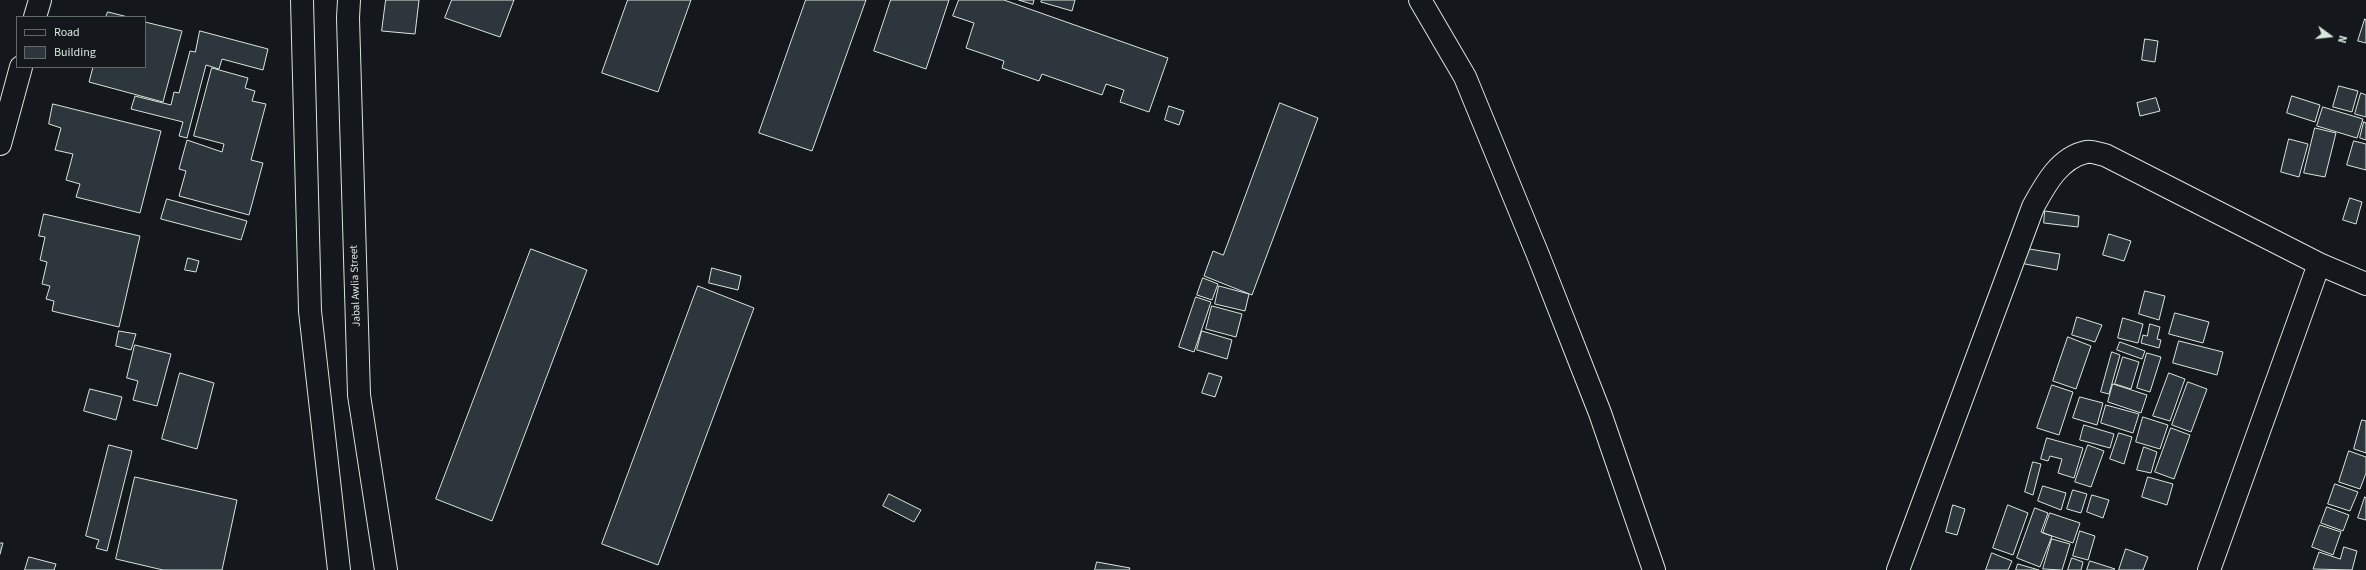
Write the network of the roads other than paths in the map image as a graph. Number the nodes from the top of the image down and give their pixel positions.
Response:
1 (40, 0) edge
2 (302, 0) edge
3 (350, 0) edge
4 (1420, 0) edge
5 (35, 16) edge
6 (21, 68) edge
7 (0, 144) edge
8 (2319, 264) junction
9 (2366, 284) edge
10 (339, 570) edge
11 (386, 570) edge
12 (1654, 570) edge
13 (1898, 570) edge
14 (2209, 570) edge

1 - 5 street
2 - 10 street
3 - 11 street, Jabal Awlia Street
4 - 12 street
6 - 7 street
8 - 9 street
8 - 13 street
8 - 14 street

